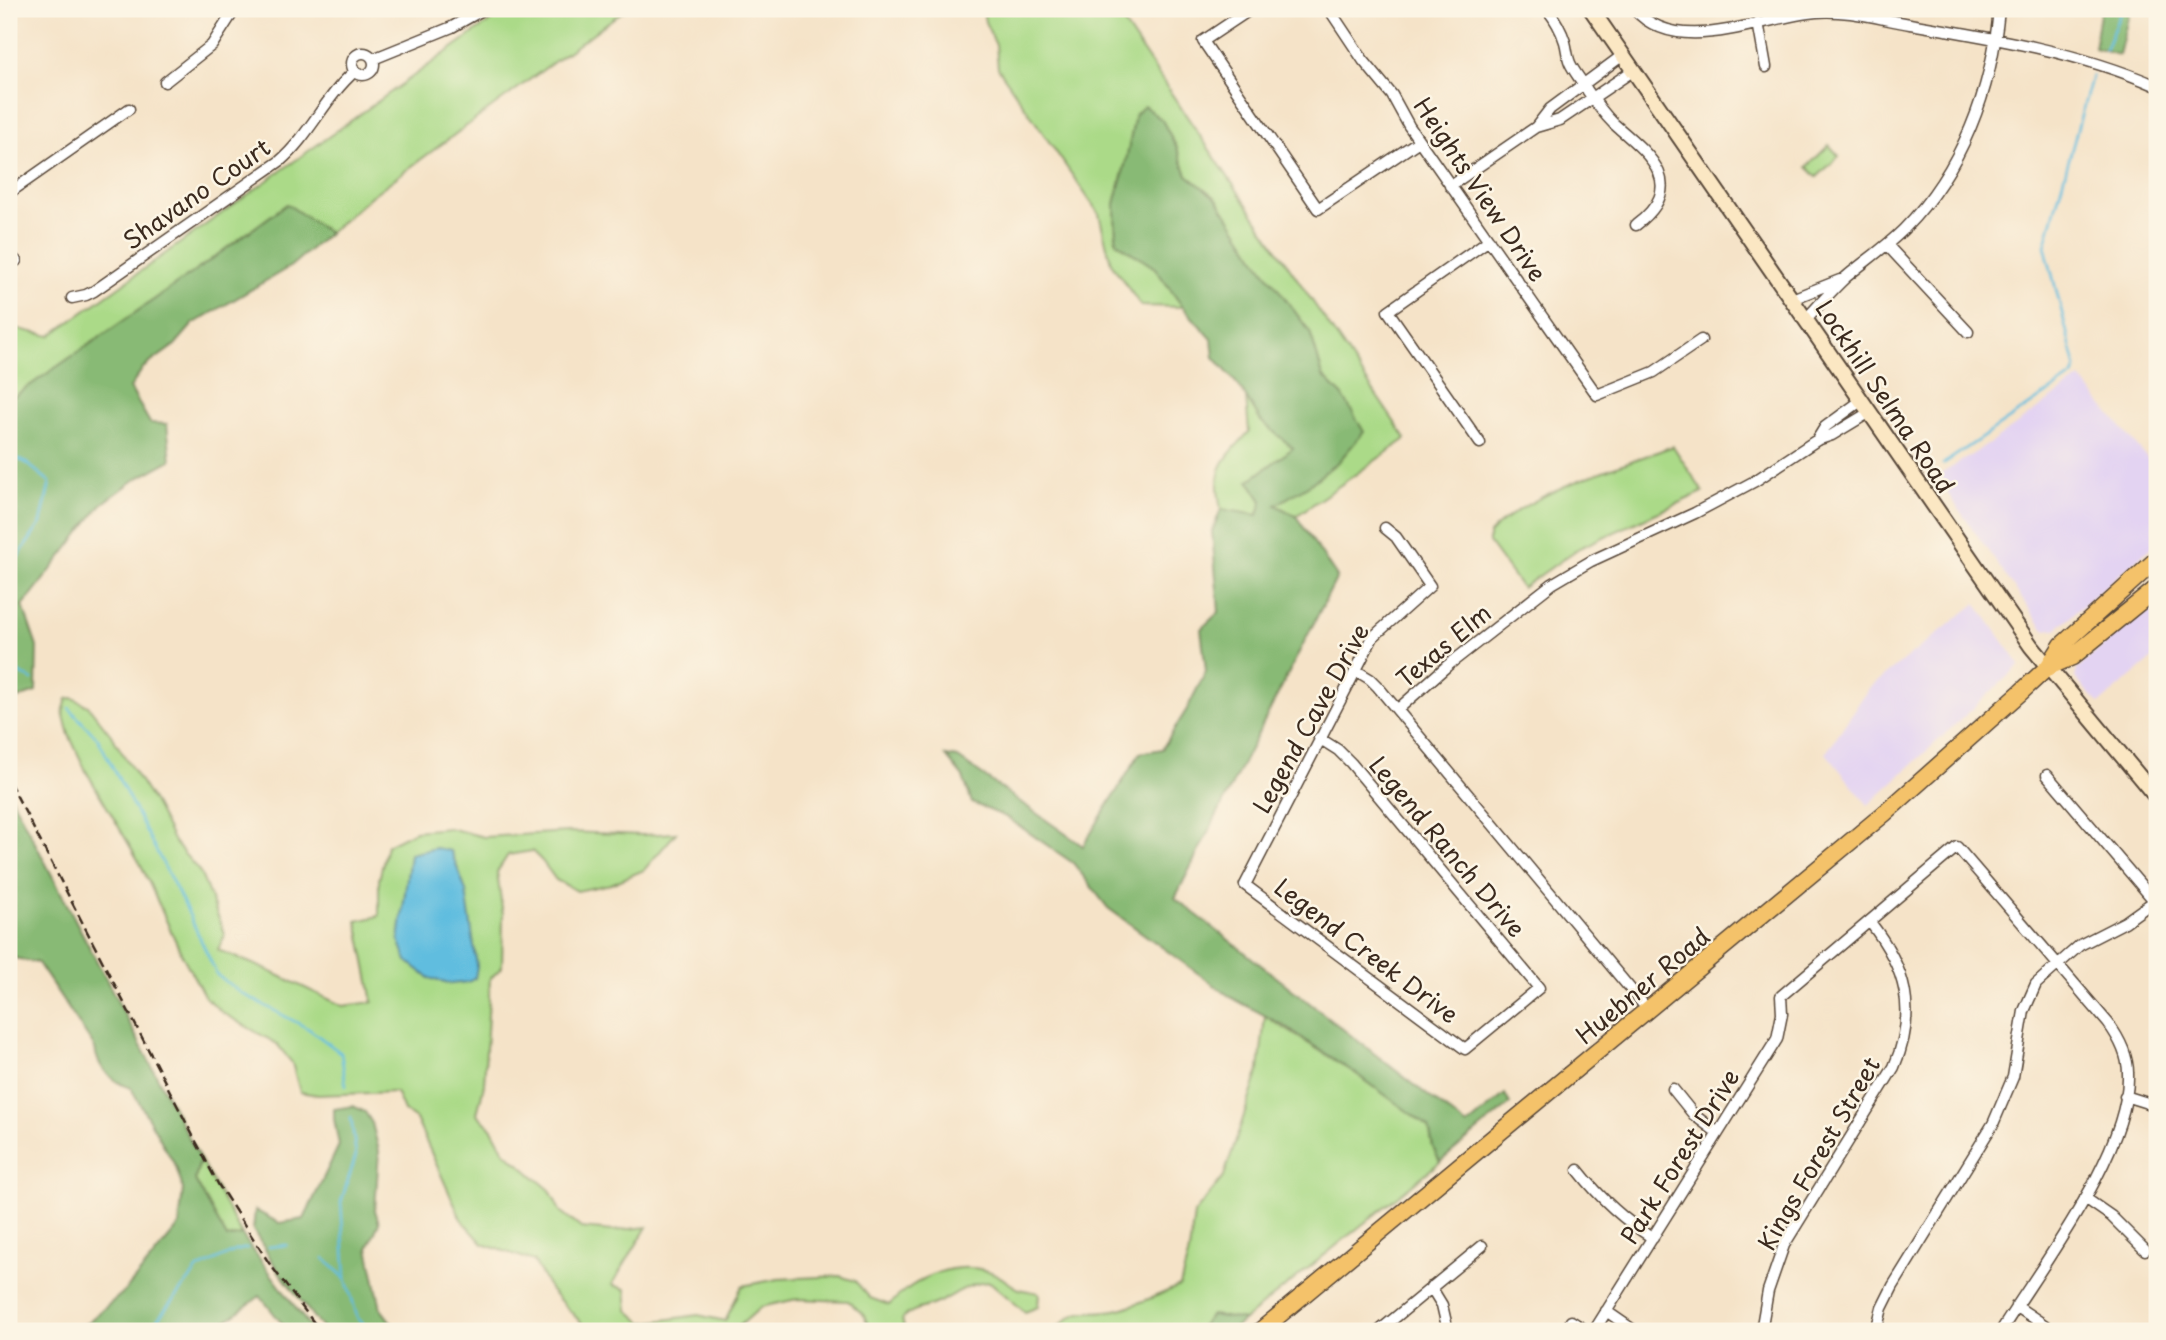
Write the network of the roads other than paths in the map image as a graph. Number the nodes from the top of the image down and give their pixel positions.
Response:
1 (235, 9) edge
2 (484, 9) edge
3 (1251, 9) edge
4 (1329, 9) edge
5 (1547, 9) edge
6 (1591, 9) edge
7 (1634, 9) edge
8 (1999, 9) edge
9 (1758, 22) junction
10 (1995, 38) junction
11 (1623, 55) junction
12 (1766, 67) dead end
13 (1634, 70) junction
14 (165, 82) dead end
15 (1584, 84) junction
16 (2157, 86) edge
17 (1592, 97) junction
18 (129, 109) dead end
19 (1536, 127) junction
20 (1419, 141) junction
21 (1450, 186) junction
22 (9, 193) edge
23 (1636, 225) dead end
24 (1489, 240) junction
25 (1887, 245) junction
26 (1847, 277) junction
27 (72, 298) dead end
28 (1792, 299) junction
29 (1806, 320) junction
30 (1968, 332) dead end
31 (1700, 340) dead end
32 (1866, 406) junction
33 (1480, 443) dead end
34 (1385, 528) dead end
35 (2157, 559) edge
36 (2157, 588) edge
37 (2048, 667) junction
38 (1355, 670) junction
39 (1397, 710) junction
40 (1319, 738) junction
41 (2047, 775) dead end
42 (2157, 798) edge
43 (1245, 885) joint
44 (2156, 899) edge
45 (1870, 922) junction
46 (2057, 965) junction
47 (1648, 1010) junction
48 (1465, 1049) joint
49 (1673, 1089) dead end
50 (2125, 1096) junction
51 (2157, 1106) edge
52 (1718, 1133) junction
53 (1578, 1170) dead end
54 (2085, 1198) junction
55 (1653, 1238) junction
56 (1482, 1246) dead end
57 (2145, 1250) dead end
58 (1431, 1287) junction
59 (2016, 1306) junction
60 (1606, 1311) junction
61 (1571, 1321) dead end
62 (1261, 1331) edge
63 (1379, 1331) edge
64 (1448, 1331) edge
65 (1587, 1331) edge
66 (1594, 1331) edge
67 (1636, 1331) edge
68 (1760, 1331) edge
69 (1876, 1331) edge
70 (2000, 1331) edge
71 (2053, 1331) edge

1 - 14 street
2 - 27 street, Shavano Court
3 - 20 street
4 - 20 street, Heights View Drive
5 - 15 street
6 - 11 main road, Lockhill Selma Road
7 - 9 street
8 - 10 street
9 - 10 street
9 - 12 street
10 - 16 street
10 - 25 street
11 - 13 main road, Lockhill Selma Road
11 - 15 street
13 - 17 street
13 - 28 main road, Lockhill Selma Road
15 - 17 street
15 - 19 street
17 - 19 street
17 - 23 street
18 - 22 street
19 - 21 street
20 - 21 street, Heights View Drive
21 - 24 street, Heights View Drive
24 - 31 street, Heights View Drive
24 - 33 street
25 - 26 street
25 - 30 street
26 - 28 street
26 - 29 street
28 - 29 main road, Lockhill Selma Road
29 - 32 main road, Lockhill Selma Road
32 - 37 main road, Lockhill Selma Road
32 - 39 street, Texas Elm
34 - 38 street, Legend Cave Drive
35 - 37 main road, Huebner Road
36 - 37 main road, Huebner Road
37 - 42 main road, Lockhill Selma Road
37 - 47 main road, Huebner Road
38 - 39 street
38 - 40 street, Legend Cave Drive
39 - 47 street, Texas Elm
40 - 43 street, Legend Cave Drive
40 - 48 street, Legend Ranch Drive
41 - 44 street
43 - 48 street, Legend Creek Drive
44 - 46 street
45 - 46 street
45 - 52 street, Park Forest Drive
45 - 68 street, Kings Forest Street
46 - 50 street
46 - 69 street
47 - 62 main road, Huebner Road
49 - 52 street
50 - 51 street
50 - 54 street
52 - 55 street, Park Forest Drive
53 - 55 street
54 - 57 street
54 - 59 street
55 - 60 street, Park Forest Drive
56 - 58 street
58 - 63 street
58 - 64 street
59 - 70 street
59 - 71 street
60 - 66 street, Park Forest Drive
60 - 67 street
61 - 65 street

